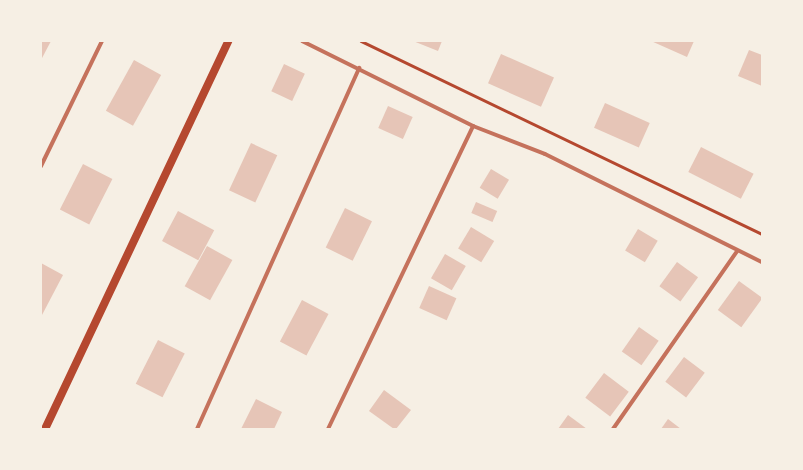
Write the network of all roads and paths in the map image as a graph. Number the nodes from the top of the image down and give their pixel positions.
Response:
1 (102, 41) edge
2 (228, 41) edge
3 (302, 41) edge
4 (361, 41) edge
5 (359, 68) junction
6 (473, 126) junction
7 (41, 166) edge
8 (762, 234) edge
9 (737, 251) junction
10 (762, 262) edge
11 (45, 429) edge
12 (197, 429) edge
13 (328, 429) edge
14 (614, 429) edge

1 - 7 street
2 - 11 main road
3 - 5 street
4 - 8 path
5 - 6 street
5 - 12 street
6 - 9 street
6 - 13 street
9 - 10 street
9 - 14 street

